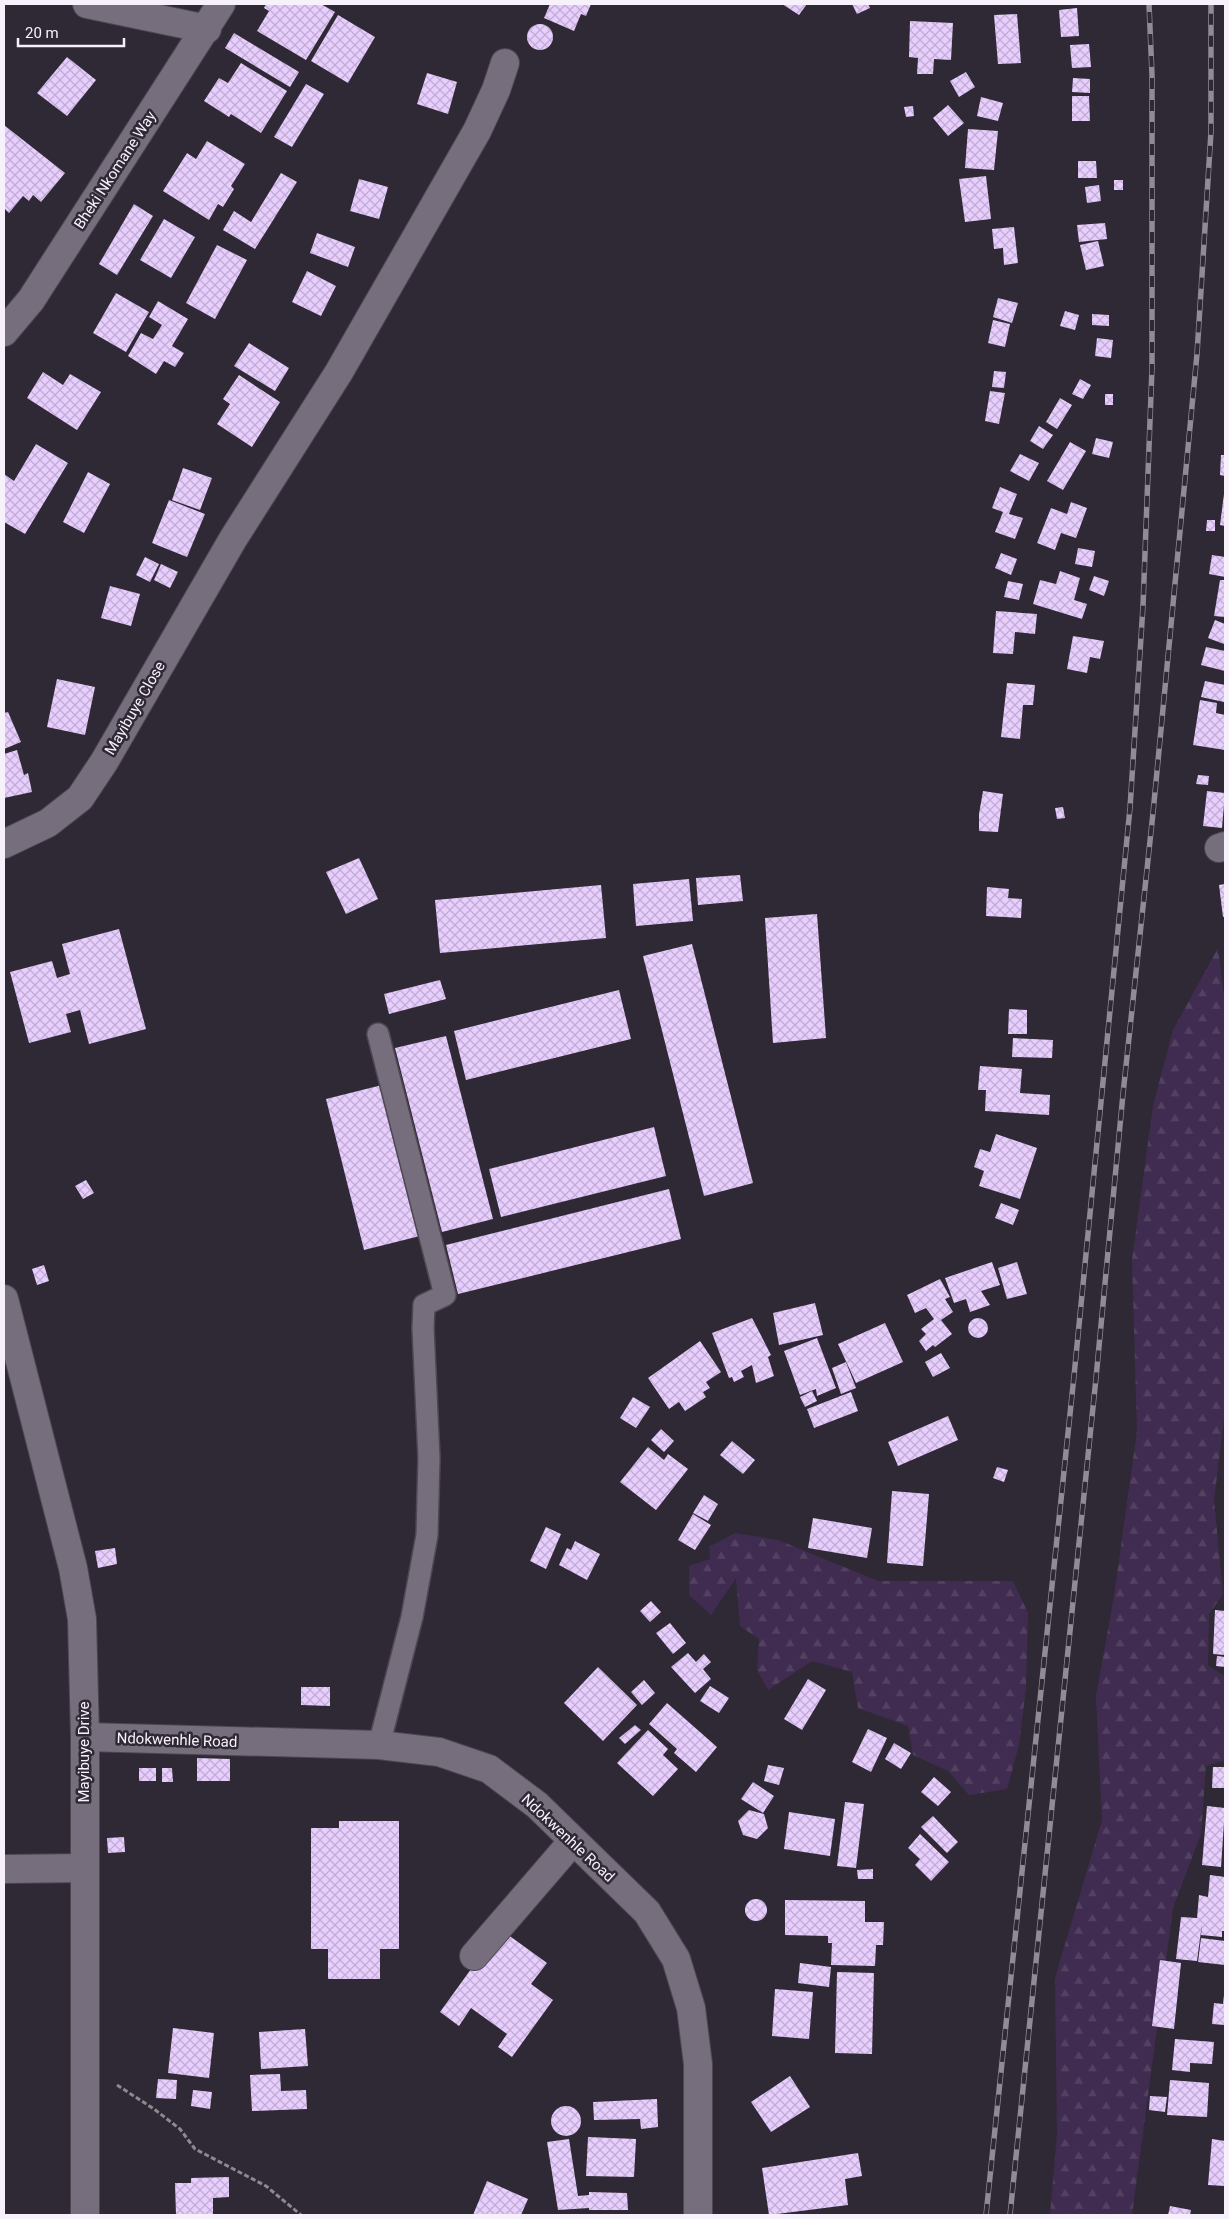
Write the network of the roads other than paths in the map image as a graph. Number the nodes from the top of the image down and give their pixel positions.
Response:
1 (87, 4) edge
2 (221, 4) edge
3 (207, 29) junction
4 (504, 62) dead end
5 (4, 332) edge
6 (4, 844) edge
7 (378, 1034) dead end
8 (4, 1299) edge
9 (85, 1737) junction
10 (379, 1745) junction
11 (573, 1841) junction
12 (84, 1868) junction
13 (4, 1869) edge
14 (474, 1956) dead end
15 (85, 2215) edge
16 (698, 2215) edge

1 - 3 street
2 - 3 street, Bheki Nkomane Way
3 - 5 street, Bheki Nkomane Way
4 - 6 street, Mayibuye Close
7 - 10 lane
8 - 9 street, Mayibuye Drive
9 - 10 street, Ndokwenhle Road
9 - 12 street, Mayibuye Drive
10 - 11 street, Ndokwenhle Road
11 - 14 street
11 - 16 street, Ndokwenhle Road
12 - 13 street
12 - 15 street, Mayibuye Drive

